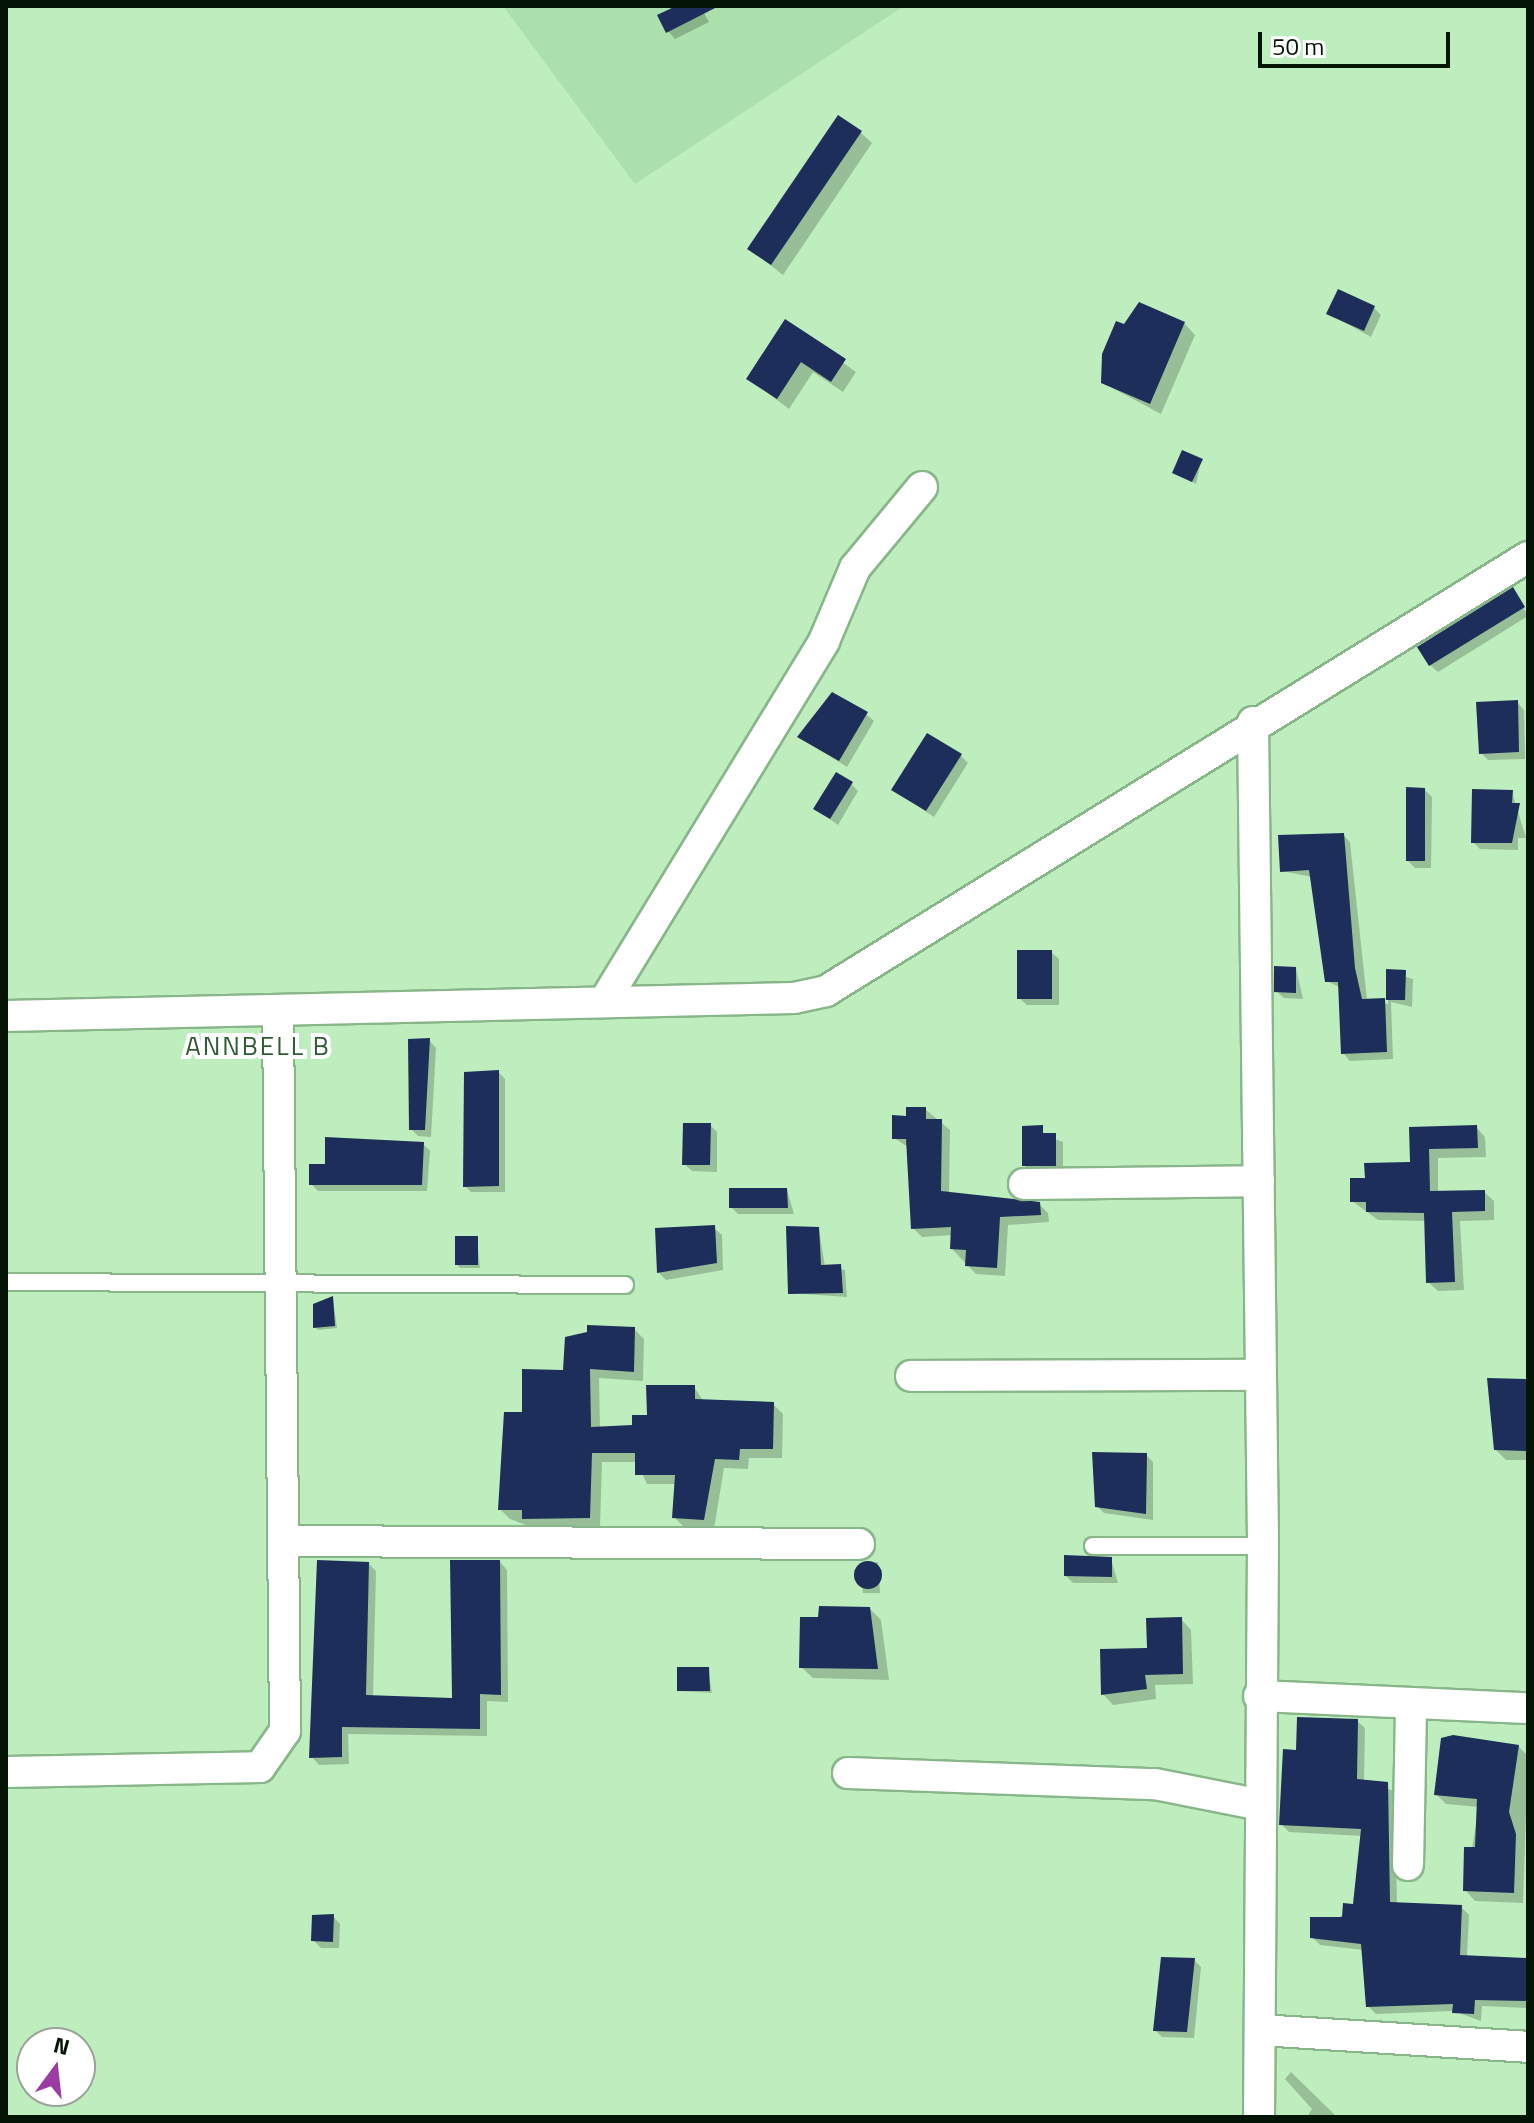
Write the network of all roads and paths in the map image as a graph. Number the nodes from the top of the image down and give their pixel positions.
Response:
1 (922, 487) dead end
2 (1528, 557) edge
3 (1253, 722) junction
4 (604, 1002) junction
5 (278, 1010) junction
6 (6, 1016) edge
7 (1259, 1181) junction
8 (1024, 1184) dead end
9 (6, 1282) edge
10 (280, 1282) junction
11 (625, 1285) dead end
12 (1260, 1375) junction
13 (911, 1376) dead end
14 (284, 1541) junction
15 (859, 1544) dead end
16 (1093, 1546) dead end
17 (1263, 1546) junction
18 (1259, 1696) junction
19 (1411, 1707) junction
20 (1528, 1708) edge
21 (6, 1772) edge
22 (848, 1773) dead end
23 (1261, 1805) junction
24 (1408, 1865) dead end
25 (1260, 2030) junction
26 (1528, 2047) edge
27 (1259, 2117) edge

1 - 4 street
2 - 3 street
3 - 4 street
3 - 7 street
4 - 5 street
5 - 6 street
5 - 10 street
7 - 8 street
7 - 12 street
9 - 10 lane
10 - 11 lane
10 - 14 street
12 - 13 street
12 - 17 street
14 - 15 street
14 - 21 street
16 - 17 lane
17 - 18 street
18 - 19 street
18 - 23 street
19 - 20 street
19 - 24 street
22 - 23 street
23 - 25 street
25 - 26 street
25 - 27 street

